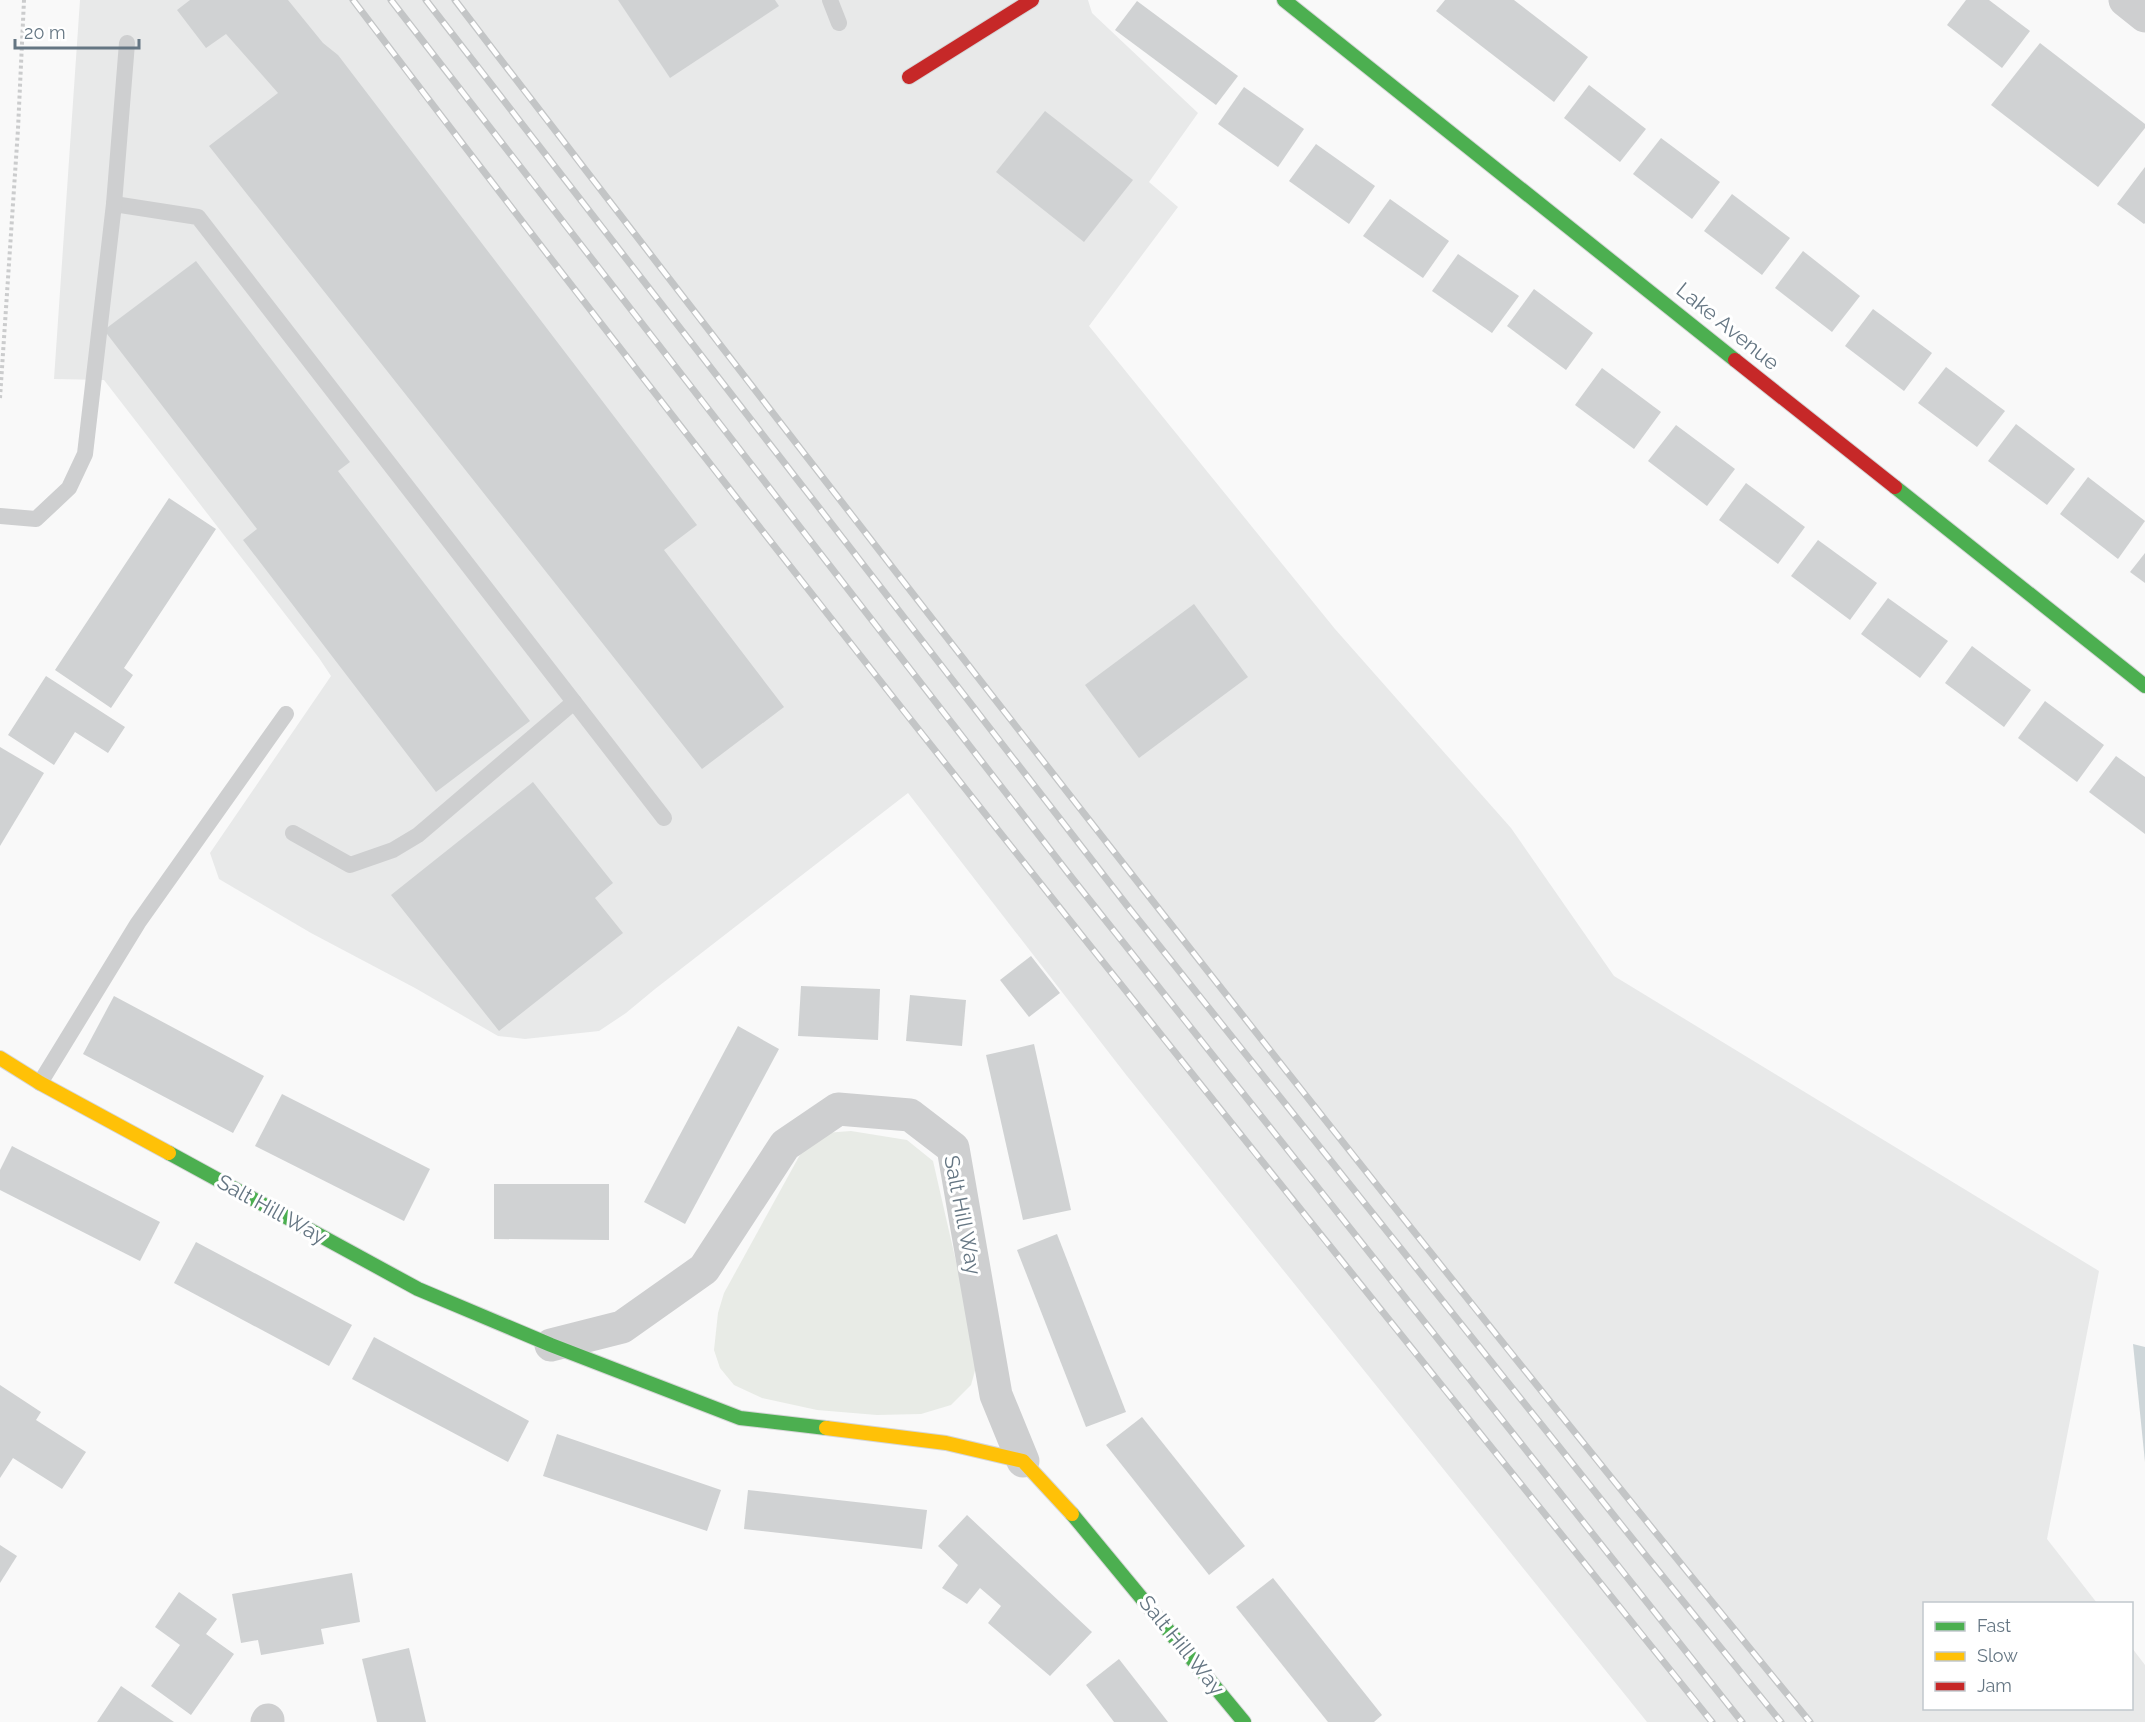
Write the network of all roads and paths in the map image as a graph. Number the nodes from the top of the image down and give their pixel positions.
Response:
1 (24, 0) edge
2 (831, 0) edge
3 (1032, 0) edge
4 (1284, 0) edge
5 (2125, 0) edge
6 (2145, 16) edge
7 (839, 23) dead end
8 (127, 44) dead end
9 (909, 77) dead end
10 (114, 204) junction
11 (0, 398) edge
12 (0, 516) edge
13 (2145, 686) edge
14 (574, 702) junction
15 (286, 714) dead end
16 (664, 818) dead end
17 (293, 833) dead end
18 (0, 1058) edge
19 (40, 1083) junction
20 (551, 1346) junction
21 (1023, 1461) junction
22 (1244, 1722) edge

1 - 11 path
2 - 7 lane
3 - 9 street
4 - 13 street, Lake Avenue
5 - 6 street
8 - 10 lane
10 - 12 lane
10 - 14 lane
14 - 16 lane
14 - 17 lane
15 - 19 lane
18 - 19 street, Salt Hill Way
19 - 20 street, Salt Hill Way
20 - 21 street, Salt Hill Way
20 - 21 street, Salt Hill Way
21 - 22 street, Salt Hill Way

